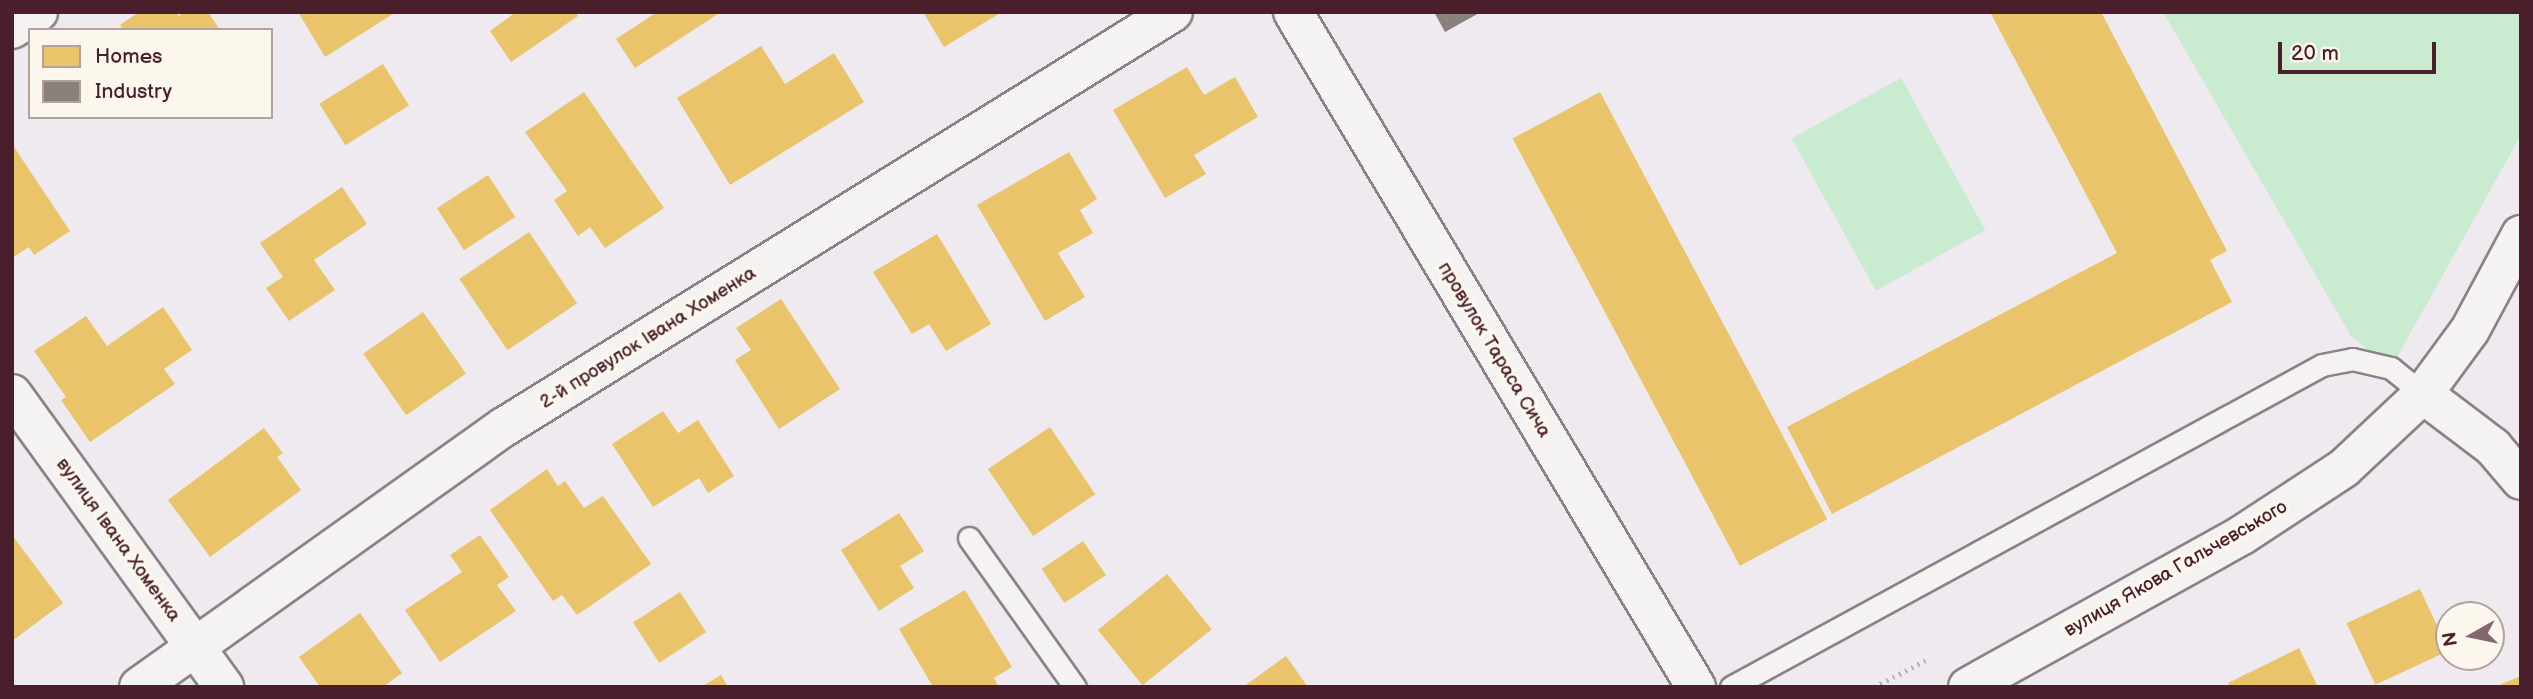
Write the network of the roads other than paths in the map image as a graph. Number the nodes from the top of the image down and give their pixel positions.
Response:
1 (38, 12) edge
2 (1173, 12) edge
3 (1293, 12) edge
4 (12, 29) edge
5 (2521, 235) edge
6 (2507, 293) edge
7 (12, 394) edge
8 (2423, 394) junction
9 (2521, 480) edge
10 (969, 538) dead end
11 (195, 646) junction
12 (1979, 684) edge
13 (139, 687) edge
14 (224, 687) edge
15 (1075, 687) edge
16 (1696, 687) edge
17 (1731, 687) edge

1 - 4 street
2 - 11 street, 2-й провулок Івана Хоменка
3 - 16 street, провулок Тараса Сича
5 - 6 street, вулиця Якова Гальчевського
6 - 8 street, вулиця Якова Гальчевського
7 - 11 street, вулиця Івана Хоменка
8 - 9 street
8 - 12 street, вулиця Якова Гальчевського
8 - 17 lane
10 - 15 lane
11 - 13 street, 2-й провулок Івана Хоменка
11 - 14 street, вулиця Івана Хоменка

